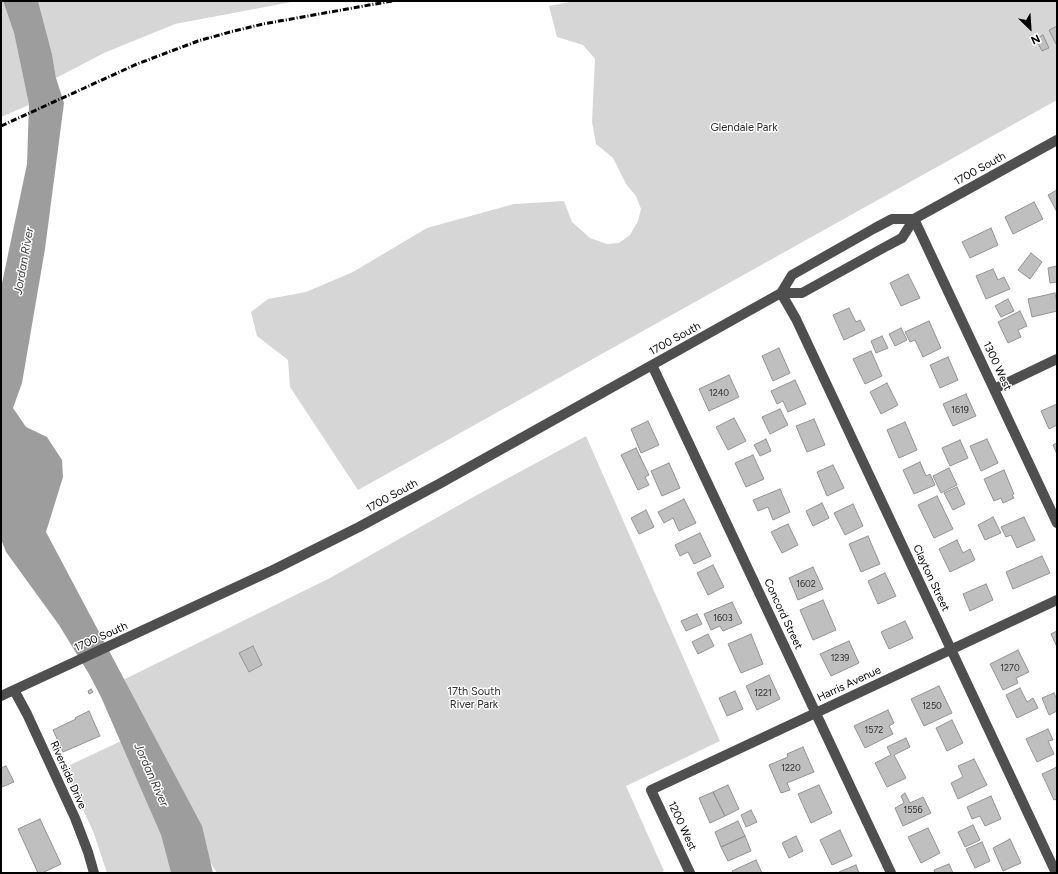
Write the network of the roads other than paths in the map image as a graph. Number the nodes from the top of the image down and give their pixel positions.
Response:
1 (1057, 140) edge
2 (914, 220) junction
3 (781, 293) junction
4 (1057, 359) edge
5 (652, 365) junction
6 (994, 389) junction
7 (1057, 523) edge
8 (1057, 600) edge
9 (951, 650) junction
10 (14, 690) junction
11 (1, 696) edge
12 (816, 713) junction
13 (651, 790) joint
14 (94, 873) edge
15 (690, 873) edge
16 (892, 873) edge
17 (1056, 873) edge

1 - 2 street, 1700 South
2 - 3 street, 1700 South
2 - 3 street, 1700 South
2 - 6 street, 1300 West
3 - 5 street, 1700 South
3 - 9 street, Clayton Street
4 - 6 street
5 - 10 street, 1700 South
5 - 12 street, Concord Street
6 - 7 street, 1300 West
8 - 9 street, Harris Avenue
9 - 12 street, Harris Avenue
9 - 17 street, Clayton Street
10 - 11 street, 1700 South
10 - 14 street, Riverside Drive
12 - 13 street, Harris Avenue
12 - 16 street, Concord Street
13 - 15 street, 1200 West

